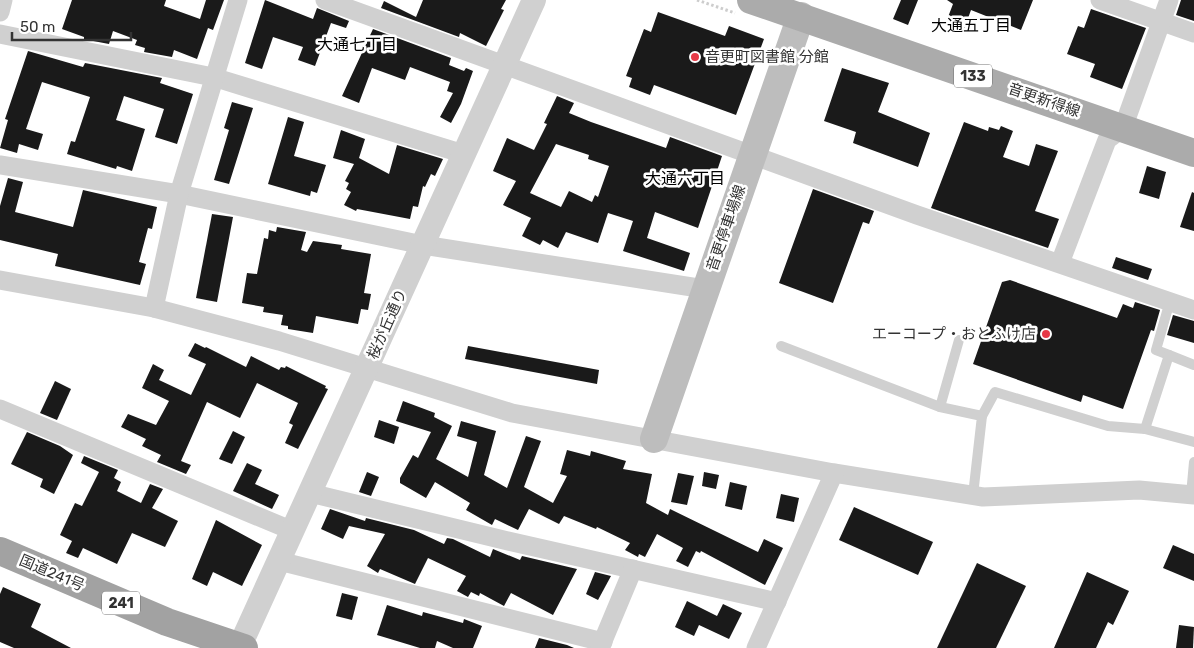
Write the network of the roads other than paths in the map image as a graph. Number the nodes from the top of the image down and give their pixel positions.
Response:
1 (4, 0) edge
2 (238, 0) edge
3 (325, 0) edge
4 (534, 0) edge
5 (751, 0) edge
6 (1100, 0) edge
7 (1169, 0) edge
8 (804, 8) edge
9 (0, 12) edge
10 (1161, 21) junction
11 (1194, 33) edge
12 (0, 34) edge
13 (504, 67) junction
14 (213, 77) junction
15 (1123, 128) junction
16 (1194, 153) edge
17 (464, 154) junction
18 (752, 155) junction
19 (0, 166) edge
20 (179, 194) junction
21 (423, 245) junction
22 (1060, 262) junction
23 (0, 280) edge
24 (705, 289) junction
25 (1170, 301) junction
26 (154, 308) junction
27 (1194, 310) edge
28 (959, 340) dead end
29 (782, 346) dead end
30 (1169, 356) junction
31 (1194, 365) edge
32 (366, 369) junction
33 (940, 407) junction
34 (0, 409) edge
35 (982, 416) junction
36 (1145, 429) junction
37 (654, 439) junction
38 (1194, 442) edge
39 (1194, 462) edge
40 (834, 474) junction
41 (310, 493) junction
42 (972, 495) junction
43 (1193, 495) edge
44 (293, 531) junction
45 (0, 551) edge
46 (279, 561) junction
47 (633, 569) junction
48 (777, 602) junction
49 (601, 645) edge
50 (241, 648) edge
51 (756, 648) edge

1 - 9 street
2 - 14 street
3 - 13 street
4 - 13 street, 桜が丘通り
5 - 8 main road, 音更新得線 / 133
6 - 10 street
7 - 10 street
8 - 15 main road, 音更新得線 / 133
8 - 18 main road, 音更停車場線
10 - 11 street
10 - 15 street
12 - 14 street
13 - 17 street, 桜が丘通り
13 - 18 street
14 - 17 street
14 - 20 street
15 - 16 main road, 音更新得線 / 133
15 - 22 street
17 - 21 street, 桜が丘通り
18 - 22 street
18 - 24 main road, 音更停車場線
19 - 20 street
20 - 21 street
20 - 26 street
21 - 24 street
21 - 32 street, 桜が丘通り
22 - 25 street
23 - 26 street
24 - 37 main road, 音更停車場線
25 - 27 street
25 - 30 lane
26 - 32 street
28 - 33 lane
29 - 33 lane
30 - 31 lane
30 - 36 lane
32 - 37 street
32 - 41 street, 桜が丘通り
33 - 35 lane
34 - 44 street
35 - 36 lane
35 - 42 lane
36 - 38 lane
37 - 40 street
39 - 43 lane
40 - 42 street
40 - 48 street
41 - 44 street, 桜が丘通り
41 - 47 street
42 - 43 street
44 - 46 street, 桜が丘通り
45 - 50 highway, 国道241号 / 241
46 - 49 street
46 - 50 street, 桜が丘通り
47 - 48 street
47 - 49 street
48 - 51 street

